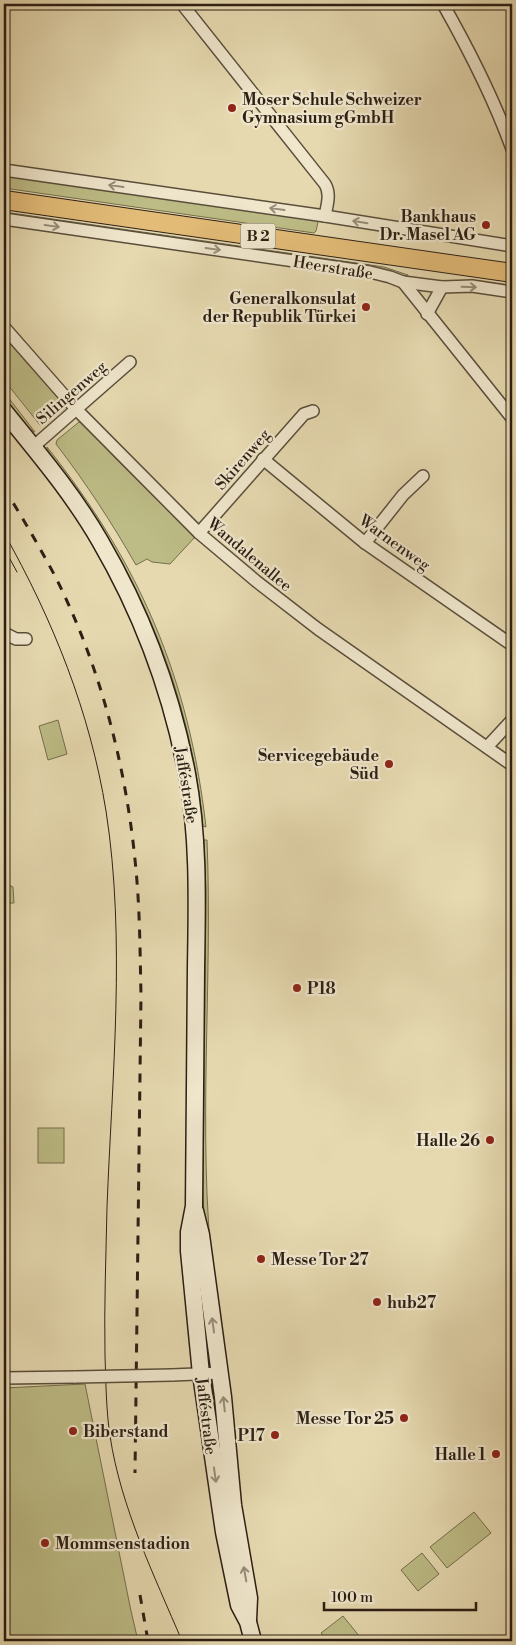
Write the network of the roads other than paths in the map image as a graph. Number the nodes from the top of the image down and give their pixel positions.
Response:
1 (182, 4) edge
2 (443, 4) edge
3 (512, 149) edge
4 (4, 170) edge
5 (4, 200) edge
6 (325, 216) junction
7 (4, 219) edge
8 (512, 246) edge
9 (512, 273) edge
10 (403, 282) junction
11 (442, 287) junction
12 (512, 292) edge
13 (428, 314) junction
14 (4, 327) edge
15 (130, 362) dead end
16 (76, 409) junction
17 (4, 411) edge
18 (313, 411) dead end
19 (512, 418) edge
20 (33, 447) junction
21 (263, 459) junction
22 (423, 476) dead end
23 (199, 533) junction
24 (365, 543) junction
25 (4, 633) edge
26 (26, 639) dead end
27 (512, 645) edge
28 (512, 720) edge
29 (487, 748) junction
30 (512, 765) edge
31 (194, 1206) junction
32 (220, 1373) junction
33 (201, 1374) junction
34 (4, 1378) edge
35 (248, 1622) junction
36 (253, 1641) edge

1 - 6 street
2 - 3 street
6 -> 4 street
5 - 9 main road, Heerstraße / B 2
8 -> 6 street
7 -> 10 street, Heerstraße
10 - 11 street, Heerstraße
10 - 13 street
11 -> 12 street, Heerstraße
11 - 13 street
13 - 19 street
14 - 16 street, Wandalenallee
15 - 16 street, Silingenweg
16 - 20 street, Silingenweg
16 - 23 street, Wandalenallee
17 - 20 main road, Jafféstraße
18 - 21 street, Skirenweg
20 - 31 main road, Jafféstraße
21 - 23 street, Skirenweg
21 - 24 street, Warnenweg
22 - 24 street
23 - 29 street, Wandalenallee
24 - 27 street, Warnenweg
25 - 26 street
28 - 29 street
29 - 30 street, Wandalenallee
32 -> 31 main road, Jafféstraße
31 - 33 main road, Jafféstraße
32 - 33 street
35 -> 32 main road, Jafféstraße
33 - 34 street, bridge
33 -> 35 main road, Jafféstraße
35 - 36 main road, Jafféstraße

